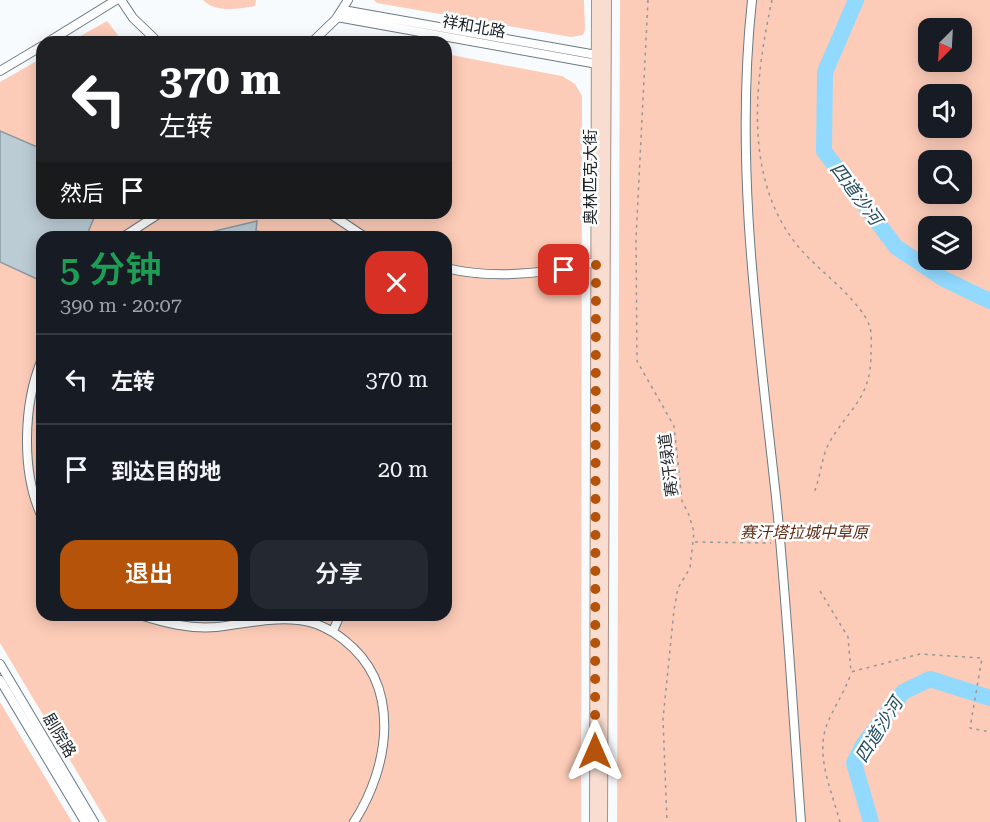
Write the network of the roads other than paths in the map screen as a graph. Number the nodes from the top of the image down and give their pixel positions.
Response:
1 (116, 0) edge
2 (121, 0) edge
3 (348, 0) edge
4 (597, 0) edge
5 (606, 0) edge
6 (752, 0) edge
7 (340, 13) junction
8 (58, 36) edge
9 (152, 36) edge
10 (318, 36) edge
11 (36, 50) edge
12 (601, 60) junction
13 (0, 71) edge
14 (151, 219) edge
15 (338, 219) edge
16 (132, 231) edge
17 (356, 231) edge
18 (596, 262) junction
19 (452, 269) edge
20 (36, 383) edge
21 (36, 496) edge
22 (158, 621) edge
23 (263, 621) edge
24 (303, 621) edge
25 (337, 621) edge
26 (333, 631) junction
27 (0, 664) edge
28 (0, 680) edge
29 (85, 822) edge
30 (94, 822) edge
31 (354, 822) edge
32 (595, 822) edge
33 (602, 822) edge
34 (801, 822) edge

1 - 8 street
2 - 9 street
3 - 7 street
4 - 12 main road, 奥林匹克大街
5 - 12 main road, 奥林匹克大街
6 - 34 street
7 - 10 street
7 - 12 street, 祥和北路
11 - 13 street
12 - 18 main road, 奥林匹克大街
12 - 33 main road, 奥林匹克大街
14 - 16 street
15 - 17 street
18 - 19 street
18 - 32 main road, 奥林匹克大街
20 - 21 street
22 - 23 street
24 - 26 street
25 - 26 street
26 - 31 street
27 - 30 street, 剧院路
28 - 29 street, 剧院路

